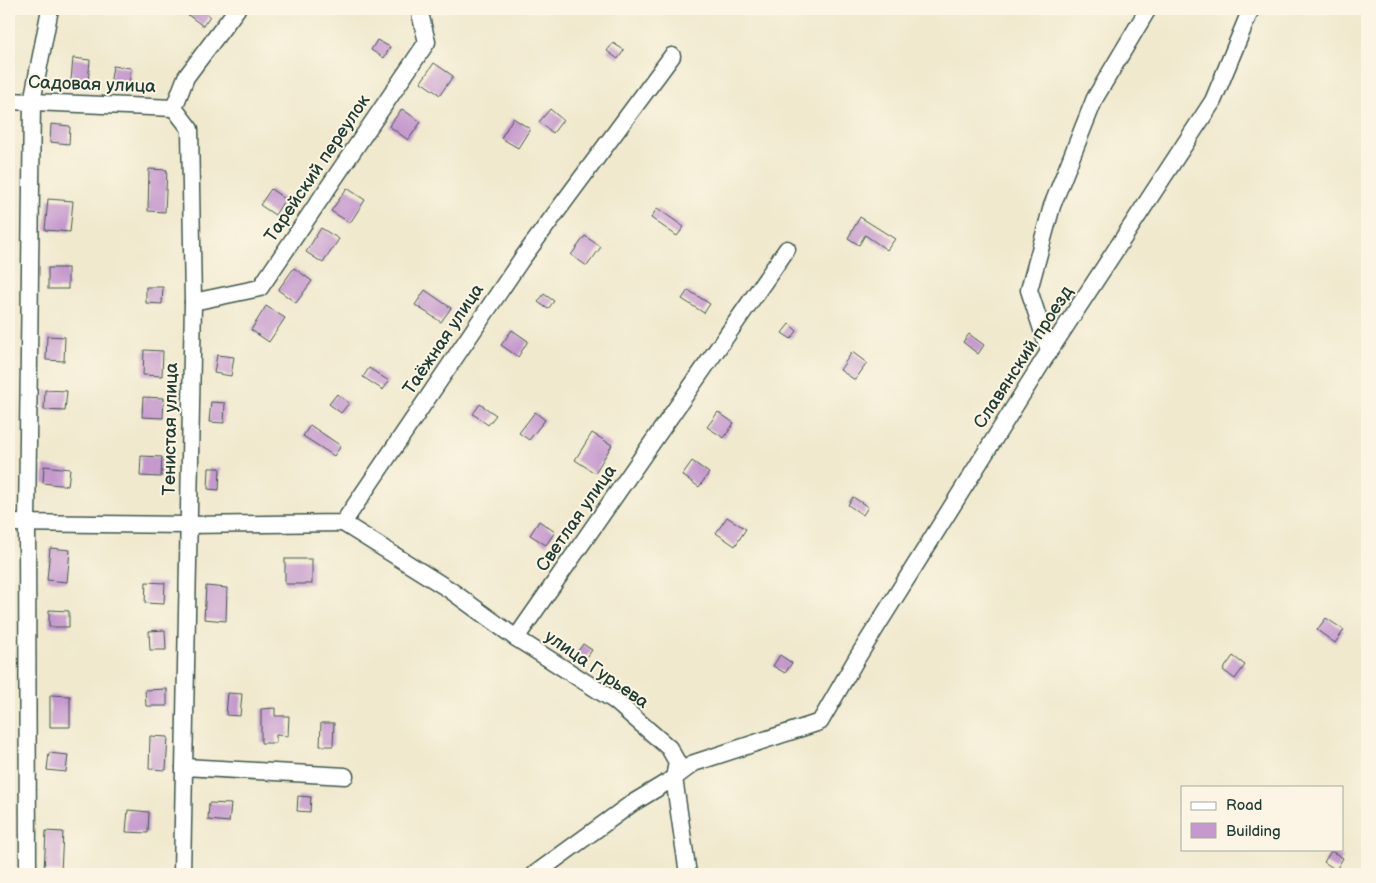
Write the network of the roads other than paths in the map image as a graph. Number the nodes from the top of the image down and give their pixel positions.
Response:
1 (50, 9) edge
2 (237, 9) edge
3 (419, 9) edge
4 (1148, 9) edge
5 (1250, 9) edge
6 (672, 56) dead end
7 (9, 100) edge
8 (32, 102) junction
9 (174, 108) junction
10 (787, 249) dead end
11 (193, 302) junction
12 (1049, 351) junction
13 (9, 523) edge
14 (27, 523) junction
15 (342, 523) junction
16 (188, 525) junction
17 (516, 638) junction
18 (184, 767) junction
19 (345, 776) dead end
20 (674, 778) junction
21 (28, 874) edge
22 (182, 874) edge
23 (534, 874) edge
24 (688, 874) edge

1 - 8 street
2 - 9 street
3 - 11 street, Тарейский переулок
4 - 12 street
5 - 12 street, Славянский проезд
6 - 15 street, Таёжная улица
7 - 8 street, Садовая улица
8 - 9 street, Садовая улица
8 - 14 street
9 - 11 street, Тенистая улица
10 - 17 street, Светлая улица
11 - 16 street, Тенистая улица
12 - 20 street, Славянский проезд
13 - 14 street
14 - 16 street
14 - 21 street
15 - 16 street
15 - 17 street
16 - 18 street, Тенистая улица
17 - 20 street, улица Гурьева
18 - 19 street
18 - 22 street, Тенистая улица
20 - 23 street
20 - 24 street, улица Гурьева

